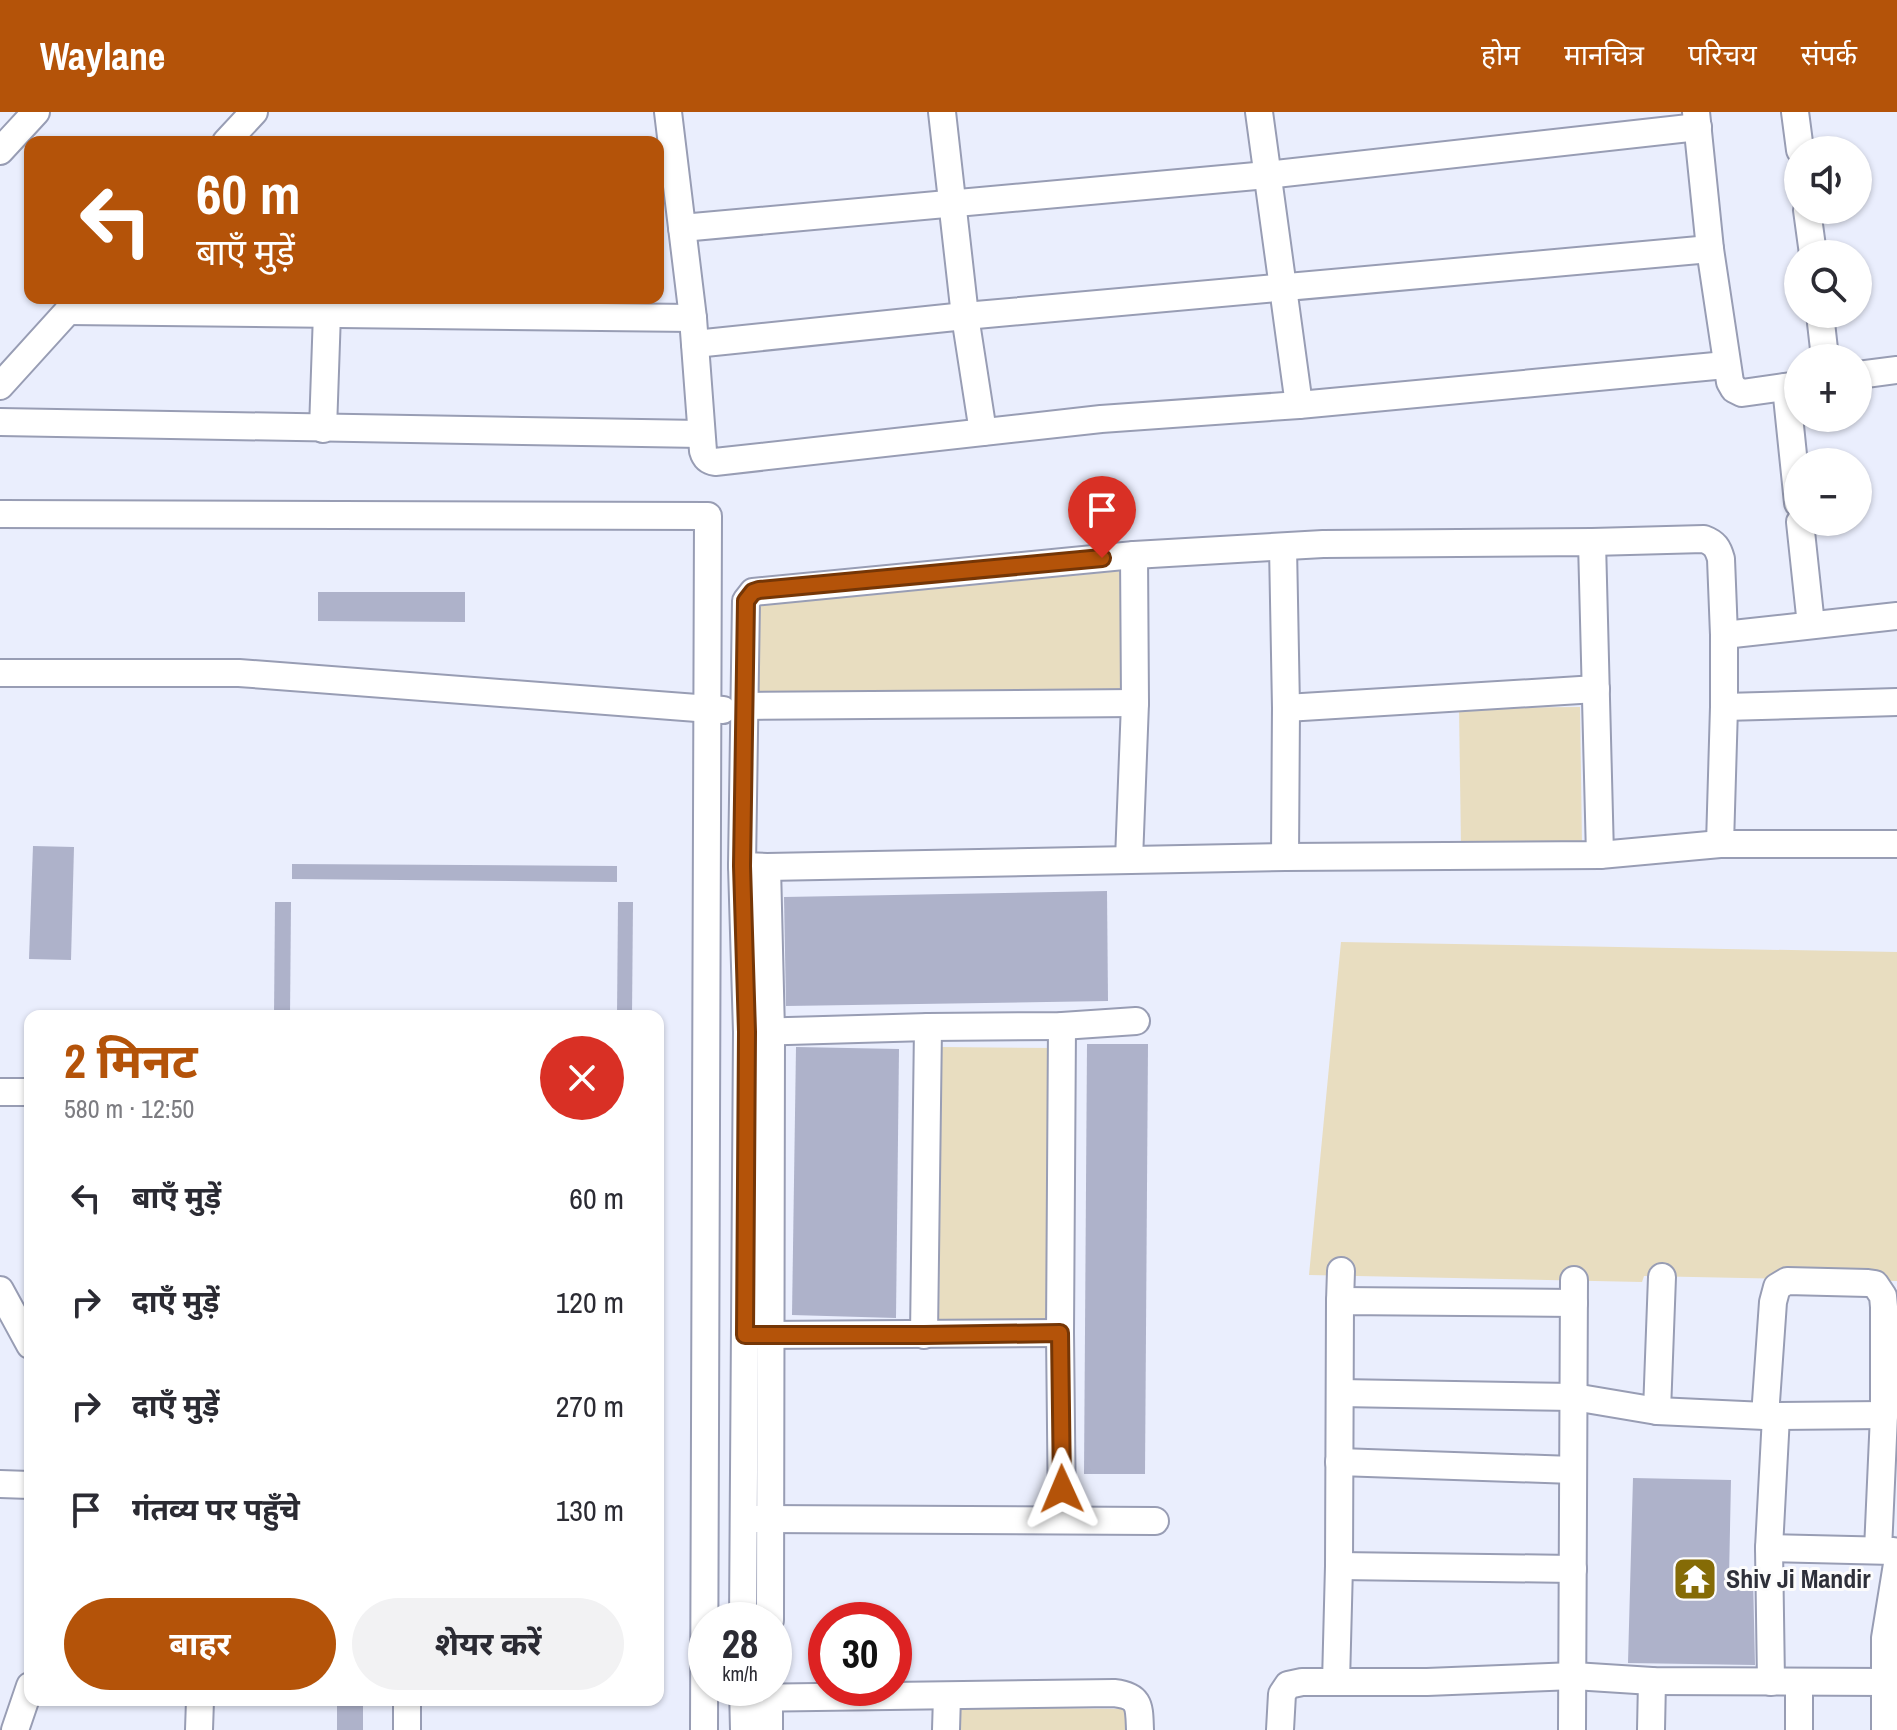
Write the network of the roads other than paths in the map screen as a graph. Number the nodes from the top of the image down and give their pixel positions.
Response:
1 (36, 112) edge
2 (254, 112) edge
3 (668, 112) edge
4 (942, 112) edge
5 (1259, 112) edge
6 (1795, 112) edge
7 (1697, 120) edge
8 (232, 136) edge
9 (1798, 136) edge
10 (0, 151) edge
11 (665, 155) edge
12 (1267, 175) junction
13 (668, 196) edge
14 (953, 204) junction
15 (682, 228) junction
16 (1710, 249) junction
17 (1284, 288) junction
18 (74, 305) edge
19 (327, 313) junction
20 (965, 316) junction
21 (694, 331) junction
22 (1726, 365) junction
23 (1897, 370) edge
24 (1872, 373) edge
25 (1, 384) edge
26 (1784, 387) edge
27 (1299, 405) junction
28 (0, 422) edge
29 (323, 429) junction
30 (983, 432) junction
31 (701, 434) junction
32 (0, 514) edge
33 (1801, 536) edge
34 (1592, 542) junction
35 (1283, 547) junction
36 (1134, 555) junction
37 (1897, 616) edge
38 (1811, 625) junction
39 (1724, 635) junction
40 (0, 673) edge
41 (1596, 689) junction
42 (1897, 702) edge
43 (1135, 703) junction
44 (1724, 707) junction
45 (1286, 708) junction
46 (708, 709) junction
47 (744, 709) junction
48 (1720, 844) junction
49 (1897, 844) edge
50 (1600, 855) junction
51 (1285, 857) junction
52 (1129, 860) junction
53 (754, 866) junction
54 (1136, 1021) dead end
55 (1062, 1026) junction
56 (928, 1027) junction
57 (759, 1032) junction
58 (0, 1092) edge
59 (24, 1092) edge
60 (1341, 1271) dead end
61 (1662, 1277) dead end
62 (0, 1290) edge
63 (1340, 1301) junction
64 (1060, 1333) junction
65 (24, 1334) edge
66 (758, 1335) junction
67 (924, 1335) junction
68 (1340, 1393) junction
69 (1574, 1397) junction
70 (1657, 1411) junction
71 (1884, 1415) junction
72 (1771, 1416) junction
73 (1339, 1462) junction
74 (1573, 1470) junction
75 (0, 1484) edge
76 (24, 1485) edge
77 (757, 1518) junction
78 (1062, 1520) junction
79 (1155, 1521) dead end
80 (1769, 1548) junction
81 (1891, 1555) edge
82 (1339, 1566) junction
83 (1573, 1569) junction
84 (745, 1602) edge
85 (768, 1602) edge
86 (1574, 1676) junction
87 (1652, 1681) junction
88 (1336, 1682) junction
89 (1771, 1682) junction
90 (1799, 1682) junction
91 (1886, 1682) junction
92 (792, 1694) edge
93 (947, 1696) junction
94 (24, 1704) edge
95 (200, 1706) edge
96 (407, 1706) edge
97 (752, 1706) edge
98 (761, 1706) edge
99 (15, 1730) edge
100 (199, 1730) edge
101 (407, 1730) edge
102 (704, 1730) edge
103 (744, 1730) edge
104 (769, 1730) edge
105 (946, 1730) edge
106 (1140, 1730) edge
107 (1280, 1730) edge
108 (1572, 1730) edge
109 (1651, 1730) edge
110 (1799, 1730) edge
111 (1885, 1730) edge

1 - 10 street
2 - 8 street
3 - 11 street
4 - 14 street
5 - 12 street
6 - 9 street
7 - 12 street
7 - 16 street
11 - 13 street
12 - 14 street
12 - 17 street
13 - 15 street
14 - 15 street
14 - 20 street
15 - 21 street
16 - 17 street
16 - 22 street
17 - 20 street
17 - 27 street
18 - 19 street
18 - 25 street
19 - 21 street
19 - 29 street
20 - 21 street
20 - 30 street
21 - 31 street
22 - 26 street
22 - 27 street
23 - 24 street
27 - 30 street
28 - 29 street
29 - 31 street
30 - 31 street
32 - 46 street
33 - 38 street
34 - 35 street
34 - 39 street
34 - 41 street
35 - 36 street
35 - 45 street
36 - 43 street
36 - 47 street
37 - 38 street
38 - 39 street
39 - 44 street
40 - 46 street
41 - 45 street
41 - 50 street
42 - 44 street
43 - 47 street
43 - 52 street
44 - 48 street
45 - 51 street
46 - 47 street
46 - 102 street
47 - 53 street
48 - 49 street
48 - 50 street
50 - 51 street
51 - 52 street
52 - 53 street
53 - 57 street
54 - 55 street
55 - 56 street
55 - 64 street
56 - 57 street
56 - 67 street
57 - 66 street
58 - 59 street
60 - 63 street
61 - 70 street
62 - 65 street
63 - 68 street
63 - 69 street
64 - 67 street
64 - 78 street
66 - 67 street
66 - 77 street
68 - 69 street
68 - 73 street
69 - 70 street
69 - 74 street
70 - 72 street
71 - 72 street
71 - 72 street
71 - 81 street
72 - 80 street
73 - 74 street
73 - 82 street
74 - 83 street
75 - 76 street
77 - 78 street
77 - 84 street
77 - 85 street
78 - 79 street
80 - 81 street
80 - 89 street
81 - 91 street
82 - 83 street
82 - 88 street
83 - 86 street
86 - 87 street
86 - 88 street
86 - 108 street
87 - 89 street
87 - 109 street
88 - 107 street
89 - 90 street
90 - 91 street
90 - 110 street
91 - 111 street
92 - 93 street
93 - 105 street
93 - 106 street
94 - 99 street
95 - 100 street
96 - 101 street
97 - 103 street
98 - 104 street

